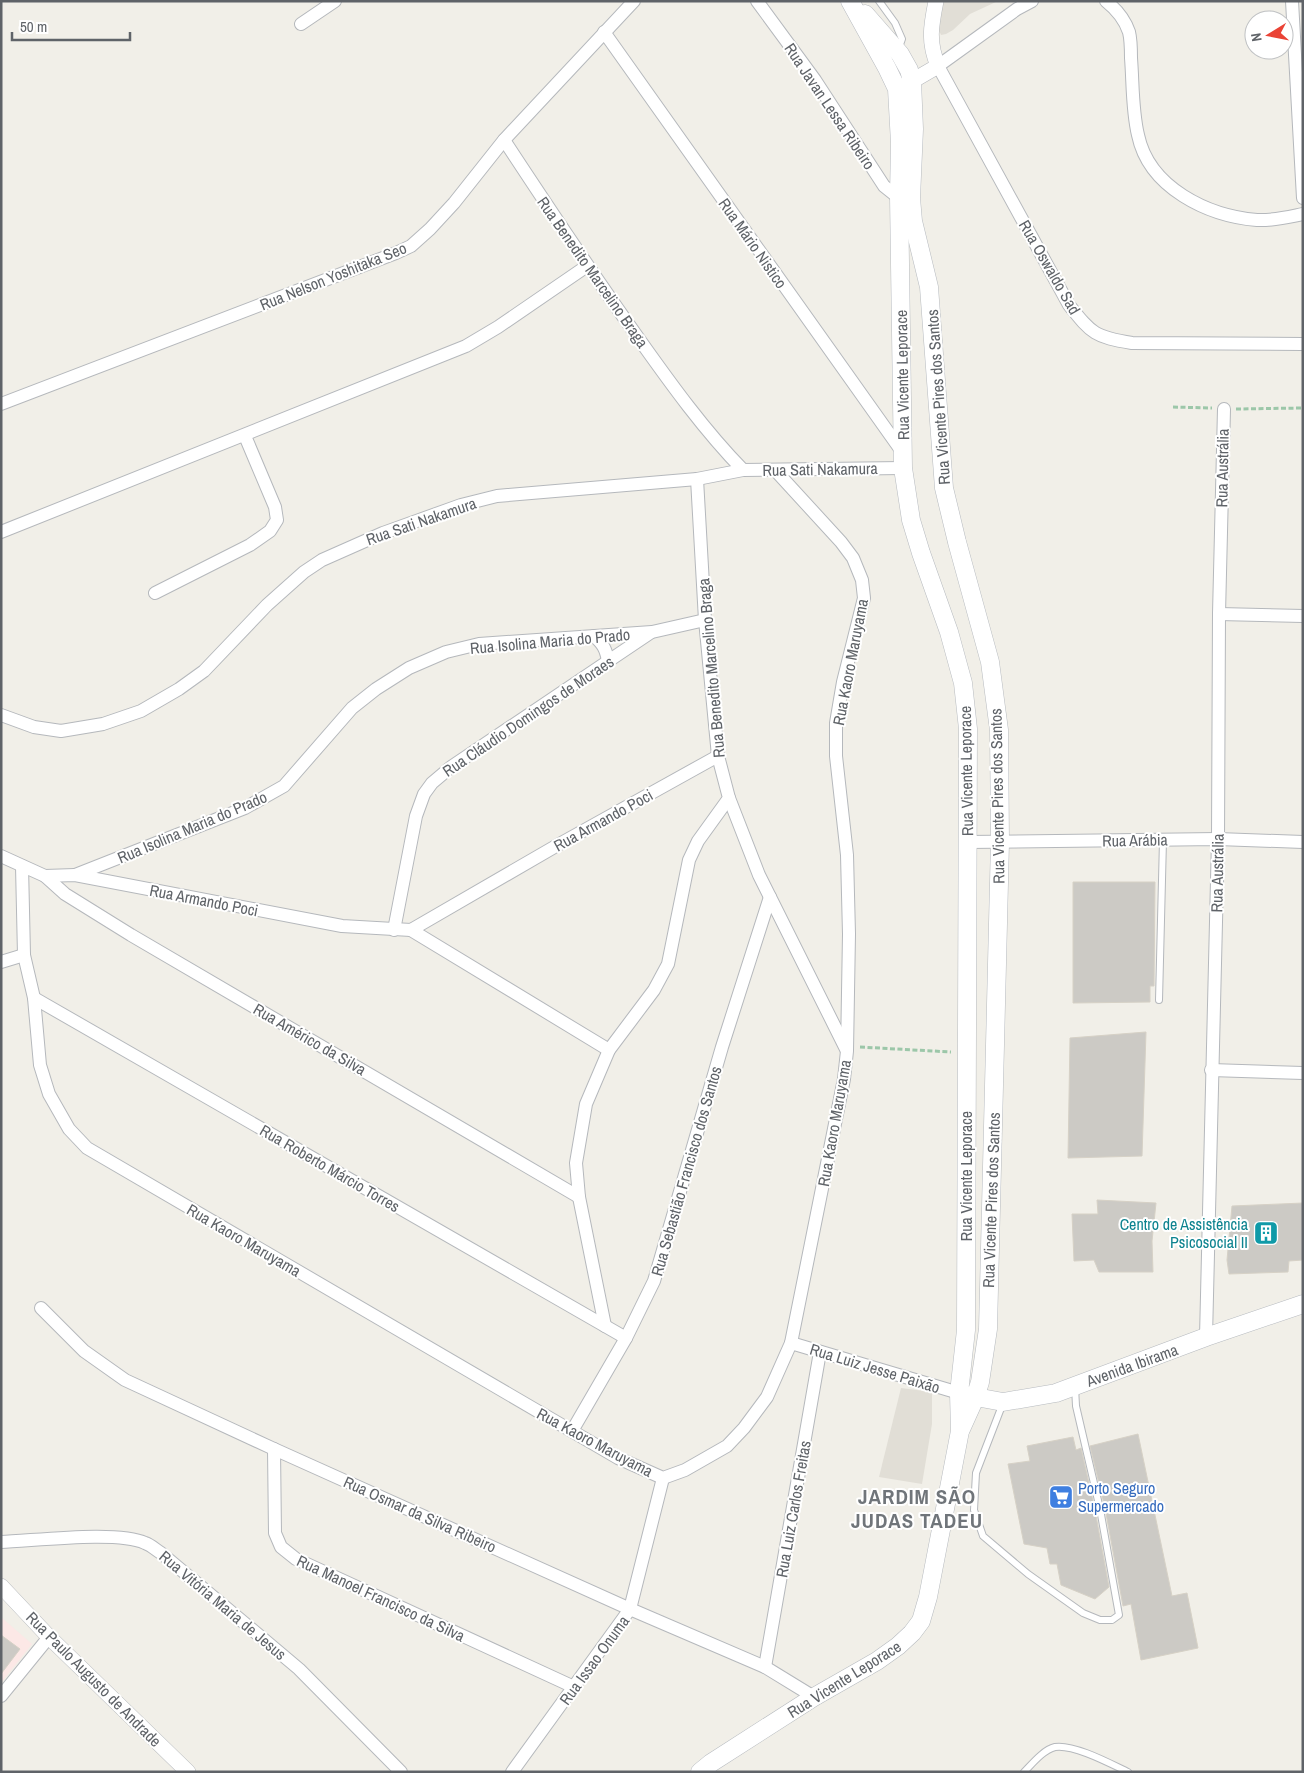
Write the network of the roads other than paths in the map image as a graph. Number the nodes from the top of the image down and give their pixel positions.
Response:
1 (335, 1) edge
2 (634, 1) edge
3 (757, 1) edge
4 (851, 1) edge
5 (879, 1) edge
6 (936, 1) edge
7 (1032, 1) edge
8 (1106, 1) edge
9 (1292, 1) edge
10 (301, 24) dead end
11 (1298, 30) edge
12 (604, 32) junction
13 (891, 56) junction
14 (938, 66) junction
15 (904, 85) junction
16 (504, 140) junction
17 (905, 197) junction
18 (1303, 198) edge
19 (1303, 214) edge
20 (587, 266) junction
21 (900, 286) junction
22 (929, 286) junction
23 (1303, 344) edge
24 (1, 404) edge
25 (1224, 409) dead end
26 (245, 436) junction
27 (903, 460) junction
28 (743, 470) junction
29 (775, 470) junction
30 (697, 479) junction
31 (1, 532) edge
32 (156, 593) dead end
33 (1219, 614) junction
34 (1303, 616) edge
35 (705, 620) junction
36 (652, 632) junction
37 (594, 636) junction
38 (608, 661) junction
39 (1, 715) edge
40 (718, 756) junction
41 (729, 798) junction
42 (1218, 839) junction
43 (1163, 840) junction
44 (968, 842) junction
45 (1000, 842) junction
46 (1303, 842) edge
47 (1, 856) edge
48 (22, 866) junction
49 (75, 875) junction
50 (44, 876) junction
51 (770, 897) junction
52 (394, 930) junction
53 (411, 930) junction
54 (24, 955) junction
55 (1, 962) edge
56 (34, 998) junction
57 (1159, 1000) dead end
58 (847, 1049) junction
59 (609, 1050) junction
60 (1211, 1070) junction
61 (1303, 1073) edge
62 (579, 1197) junction
63 (1303, 1304) edge
64 (41, 1308) dead end
65 (605, 1326) junction
66 (1206, 1337) junction
67 (626, 1338) junction
68 (791, 1343) junction
69 (820, 1352) junction
70 (1075, 1386) junction
71 (967, 1395) junction
72 (1003, 1402) junction
73 (572, 1431) junction
74 (274, 1449) junction
75 (663, 1478) junction
76 (1, 1542) edge
77 (1, 1586) edge
78 (630, 1609) junction
79 (49, 1637) junction
80 (765, 1667) junction
81 (574, 1687) junction
82 (1, 1696) edge
83 (814, 1697) junction
84 (188, 1772) edge
85 (401, 1772) edge
86 (512, 1772) edge
87 (700, 1772) edge
88 (1024, 1772) edge
89 (1128, 1772) edge

1 - 10 street
2 - 12 street, Rua Nelson Yoshitaka Seo
3 - 17 street, Rua Javan Lessa Ribeiro
4 - 13 main road
5 - 13 lane
6 - 14 street
7 - 14 street
8 - 19 street
9 - 11 street
11 - 18 street
12 - 16 street, Rua Nelson Yoshitaka Seo
12 - 27 street, Rua Mário Nistico
13 - 15 main road
14 - 15 street
14 - 23 street, Rua Oswaldo Sad
15 - 17 main road, Rua Vicente Leporace
16 - 20 street, Rua Benedito Marcelino Braga
16 - 24 street, Rua Nelson Yoshitaka Seo
17 - 21 main road, Rua Vicente Leporace
17 - 22 main road, Rua Vicente Pires dos Santos
20 - 26 street
20 - 28 street, Rua Benedito Marcelino Braga
21 - 22 main road
21 - 27 main road, Rua Vicente Leporace
22 - 45 main road, Rua Vicente Pires dos Santos
25 - 33 street, Rua Austrália
26 - 31 street
26 - 32 street
27 - 29 street, Rua Sati Nakamura
27 - 44 main road, Rua Vicente Leporace
28 - 29 street, Rua Sati Nakamura
28 - 30 street, Rua Sati Nakamura
29 - 58 street, Rua Kaoro Maruyama
30 - 35 street, Rua Benedito Marcelino Braga
30 - 39 street, Rua Sati Nakamura
33 - 34 street
33 - 42 street, Rua Austrália
35 - 36 street, Rua Isolina Maria do Prado
35 - 40 street, Rua Benedito Marcelino Braga
36 - 37 street, Rua Isolina Maria do Prado
36 - 38 street, Rua Cláudio Domingos de Moraes
37 - 38 street
37 - 49 street, Rua Isolina Maria do Prado
38 - 52 street, Rua Cláudio Domingos de Moraes
40 - 41 street, Rua Benedito Marcelino Braga
40 - 53 street, Rua Armando Poci
41 - 51 street, Rua Benedito Marcelino Braga
41 - 59 street
42 - 43 street, Rua Arábia
42 - 46 street, Rua Arábia
42 - 60 street, Rua Austrália
43 - 45 street, Rua Arábia
43 - 57 lane
44 - 45 street, Rua Arábia
44 - 71 main road, Rua Vicente Leporace
45 - 71 main road, Rua Vicente Pires dos Santos
47 - 48 street, Rua Armando Poci
48 - 50 street, Rua Armando Poci
48 - 54 street, Rua Kaoro Maruyama
49 - 50 street, Rua Armando Poci
49 - 52 street, Rua Armando Poci
50 - 62 street, Rua Américo da Silva
51 - 58 street, Rua Benedito Marcelino Braga
51 - 67 street, Rua Sebastião Francisco dos Santos
52 - 53 street, Rua Armando Poci
53 - 59 street
54 - 55 street
54 - 56 street, Rua Kaoro Maruyama
56 - 65 street, Rua Roberto Márcio Torres
56 - 73 street, Rua Kaoro Maruyama
58 - 68 street, Rua Kaoro Maruyama
59 - 62 street
60 - 61 street
60 - 66 street, Rua Austrália
62 - 65 street
63 - 66 main road, Avenida Ibirama
64 - 74 street, Rua Osmar da Silva Ribeiro
65 - 67 street, Rua Roberto Márcio Torres
66 - 70 main road, Avenida Ibirama
67 - 73 street, Rua Sebastião Francisco dos Santos
68 - 69 street, Rua Luiz Jesse Paixão
68 - 75 street, Rua Kaoro Maruyama
69 - 71 street, Rua Luiz Jesse Paixão
69 - 80 street, Rua Luiz Carlos Freitas
70 - 72 main road, Avenida Ibirama
70 - 72 lane
71 - 72 main road, Avenida Ibirama
71 - 83 main road, Rua Vicente Leporace
73 - 75 street, Rua Kaoro Maruyama
74 - 78 street, Rua Osmar da Silva Ribeiro
74 - 81 street, Rua Manoel Francisco da Silva
75 - 78 street, Rua Issao Onuma
76 - 85 street, Rua Vitória Maria de Jesus
77 - 79 street, Rua Paulo Augusto de Andrade
78 - 80 street, Rua Osmar da Silva Ribeiro
78 - 81 street, Rua Issao Onuma
79 - 82 street
79 - 84 street, Rua Paulo Augusto de Andrade
80 - 83 street, Rua Osmar da Silva Ribeiro
81 - 86 street, Rua Issao Onuma
83 - 87 main road, Rua Vicente Leporace
88 - 89 lane

